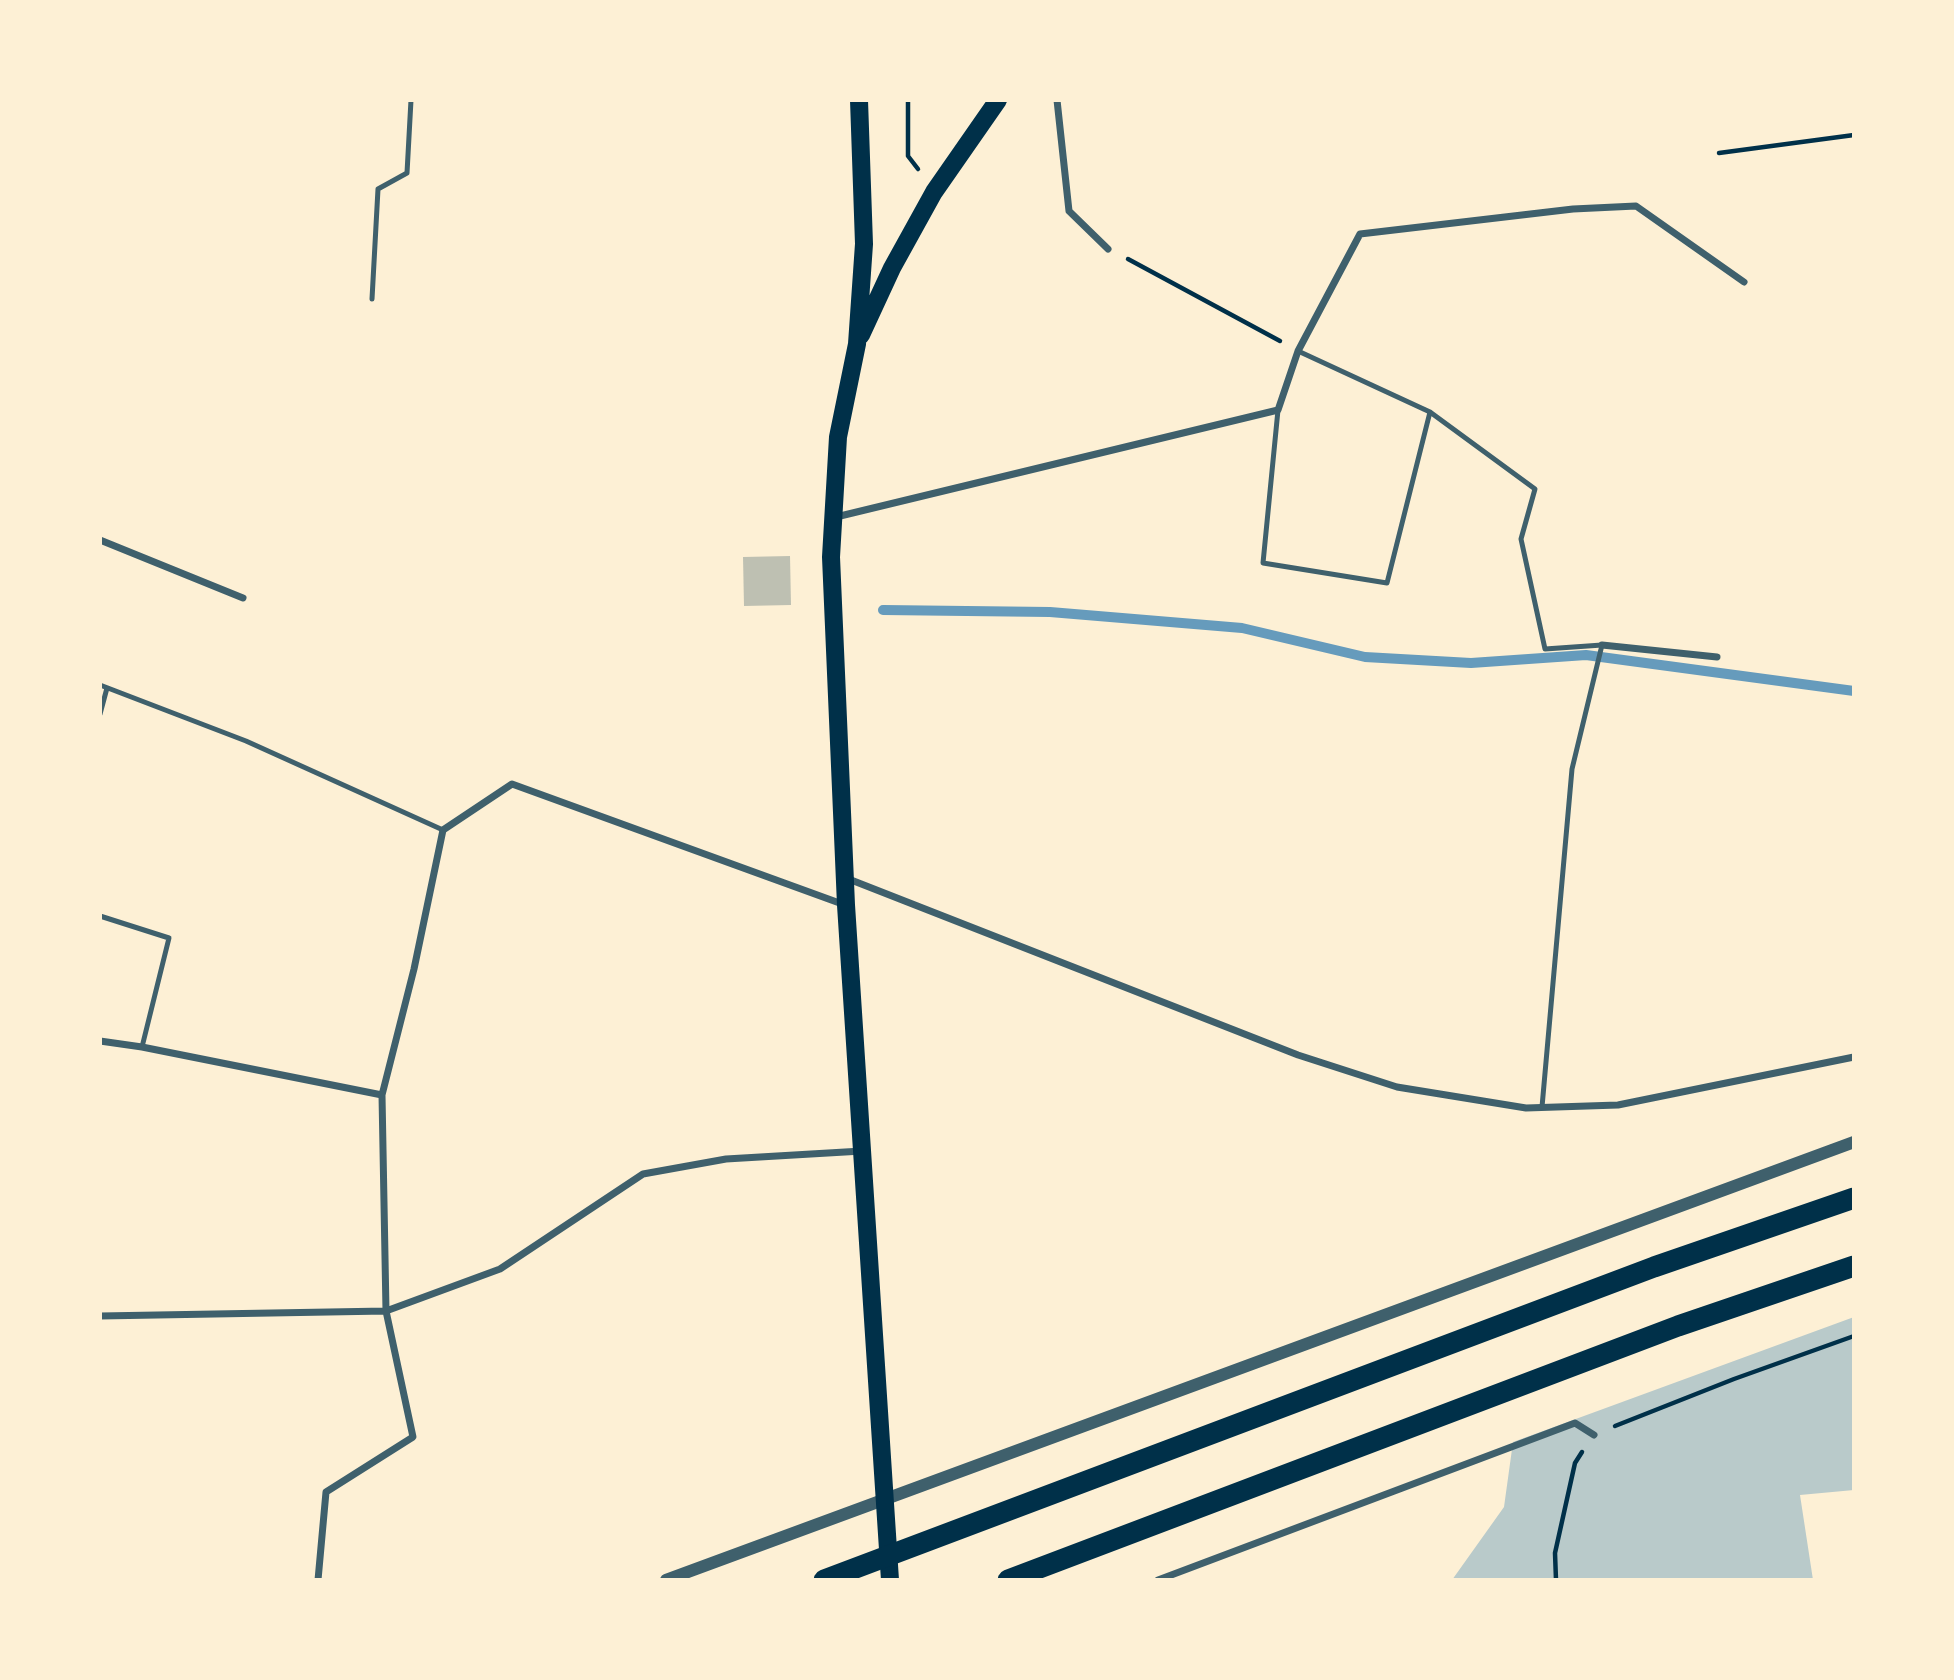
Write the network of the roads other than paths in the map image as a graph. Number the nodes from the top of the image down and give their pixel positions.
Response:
1 (411, 100) edge
2 (859, 100) edge
3 (998, 100) edge
4 (1057, 100) edge
5 (1108, 249) road end
6 (1744, 282) dead end
7 (372, 299) dead end
8 (857, 344) junction
9 (1298, 351) junction
10 (1278, 410) junction
11 (1430, 412) junction
12 (831, 518) junction
13 (100, 540) edge
14 (243, 598) dead end
15 (1602, 645) junction
16 (1717, 657) dead end
17 (100, 685) edge
18 (107, 688) junction
19 (100, 715) edge
20 (443, 830) junction
21 (845, 877) junction
22 (846, 905) junction
23 (100, 916) edge
24 (100, 1041) edge
25 (142, 1047) junction
26 (1854, 1058) edge
27 (382, 1095) junction
28 (1542, 1107) junction
29 (1854, 1142) edge
30 (863, 1151) junction
31 (1854, 1198) edge
32 (1854, 1266) edge
33 (386, 1311) junction
34 (100, 1316) edge
35 (1594, 1435) road end
36 (884, 1499) junction
37 (318, 1580) edge
38 (666, 1580) edge
39 (824, 1580) edge
40 (890, 1580) edge
41 (1008, 1580) edge
42 (1158, 1580) edge

1 - 7 lane
2 - 8 main road
3 - 8 main road
4 - 5 street
6 - 9 street
8 - 12 main road
9 - 10 street
9 - 11 lane
10 - 11 lane
10 - 12 street
11 - 15 lane
12 - 21 main road
13 - 14 street
15 - 16 street
15 - 28 lane
17 - 18 lane
18 - 19 lane
18 - 20 lane
20 - 22 street
20 - 27 street
21 - 22 main road
21 - 28 street
22 - 30 main road
23 - 25 lane
24 - 25 street
25 - 27 street
26 - 28 street
27 - 33 street
29 - 36 street
30 - 33 street
30 - 36 main road
31 - 39 highway
32 - 41 highway
33 - 34 street
33 - 37 street
35 - 42 street
36 - 38 street
36 - 40 main road

